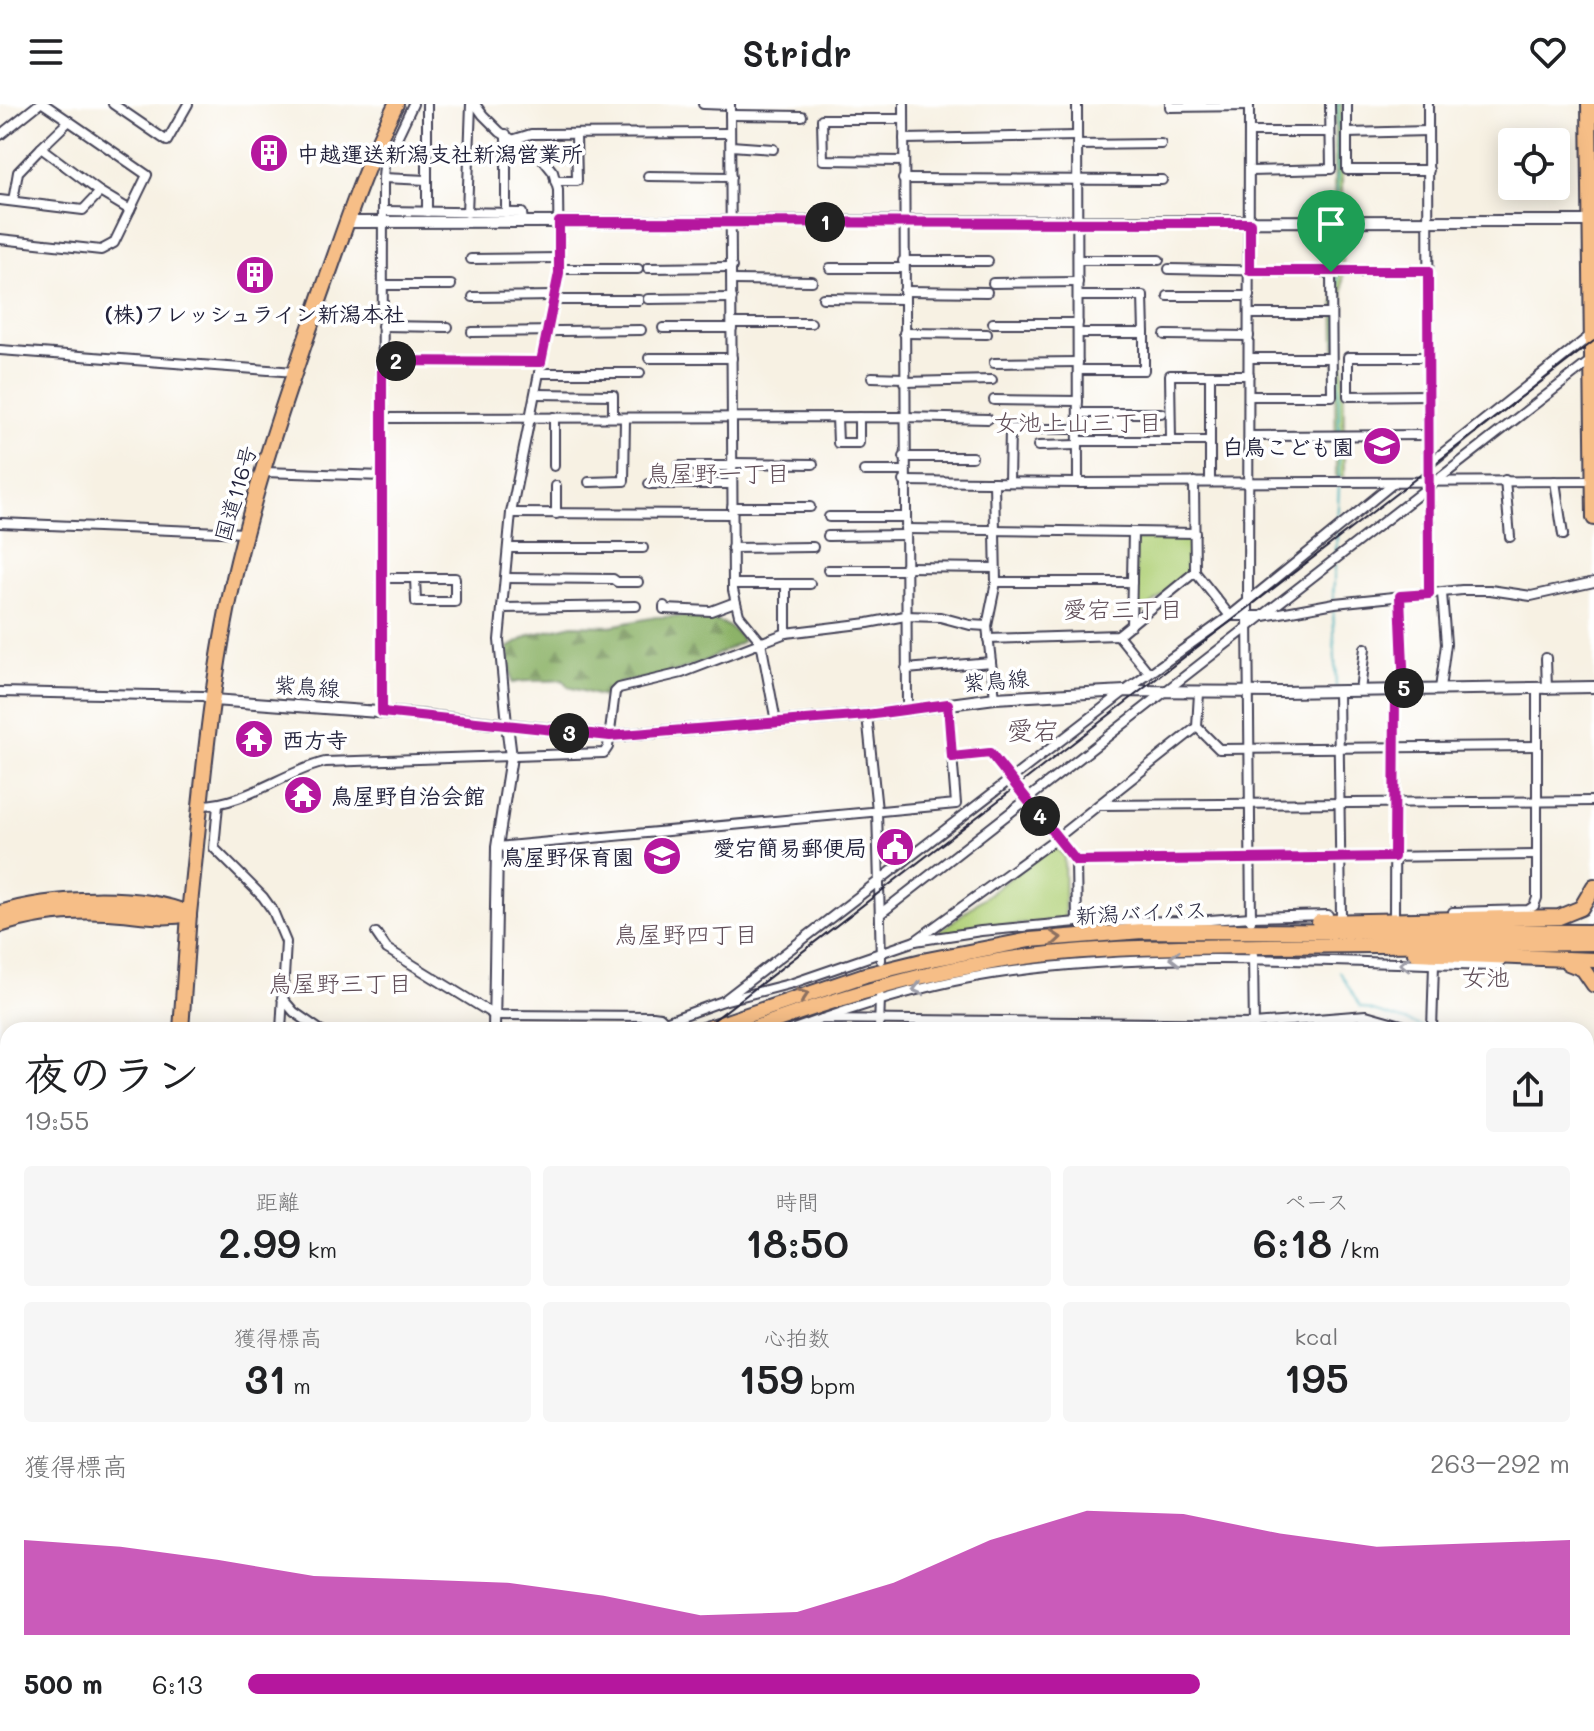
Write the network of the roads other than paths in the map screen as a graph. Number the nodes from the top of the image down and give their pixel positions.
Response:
1 (42, 104) edge
2 (113, 104) edge
3 (396, 104) edge
4 (413, 104) edge
5 (427, 104) edge
6 (473, 104) edge
7 (703, 104) edge
8 (730, 104) edge
9 (904, 104) edge
10 (1077, 104) edge
11 (1170, 104) edge
12 (1330, 104) edge
13 (1347, 104) edge
14 (1428, 104) edge
15 (1589, 104) edge
16 (186, 105) edge
17 (1210, 105) edge
18 (1249, 105) edge
19 (730, 115) junction
20 (802, 116) dead end
21 (904, 119) junction
22 (69, 121) junction
23 (1428, 131) junction
24 (1250, 132) junction
25 (1330, 132) junction
26 (730, 133) junction
27 (1347, 133) junction
28 (0, 135) edge
29 (576, 135) junction
30 (510, 137) junction
31 (904, 139) junction
32 (1077, 140) junction
33 (1161, 144) dead end
34 (731, 146) junction
35 (41, 148) junction
36 (773, 149) dead end
37 (903, 161) junction
38 (1429, 170) junction
39 (1250, 171) junction
40 (648, 176) dead end
41 (731, 177) junction
42 (383, 178) junction
43 (903, 179) junction
44 (1077, 179) junction
45 (427, 180) junction
46 (1162, 180) dead end
47 (555, 181) junction
48 (100, 192) junction
49 (0, 200) edge
50 (13, 201) junction
51 (130, 210) junction
52 (427, 212) junction
53 (467, 213) junction
54 (506, 213) junction
55 (384, 216) junction
56 (347, 222) junction
57 (523, 222) junction
58 (559, 222) junction
59 (1592, 222) edge
60 (731, 223) junction
61 (903, 223) junction
62 (1078, 223) junction
63 (1250, 223) junction
64 (1428, 223) junction
65 (0, 239) edge
66 (559, 258) junction
67 (471, 259) dead end
68 (1078, 260) junction
69 (1159, 260) dead end
70 (988, 261) dead end
71 (903, 264) junction
72 (732, 267) junction
73 (830, 268) dead end
74 (559, 269) junction
75 (1169, 269) dead end
76 (1250, 271) junction
77 (1428, 271) junction
78 (1331, 272) junction
79 (732, 280) junction
80 (812, 281) dead end
81 (1078, 282) junction
82 (993, 283) dead end
83 (383, 285) junction
84 (451, 285) dead end
85 (987, 292) dead end
86 (904, 295) junction
87 (1078, 296) junction
88 (1168, 296) dead end
89 (1250, 296) junction
90 (473, 297) dead end
91 (554, 298) junction
92 (732, 298) junction
93 (823, 298) dead end
94 (1250, 314) junction
95 (1331, 314) junction
96 (811, 323) dead end
97 (993, 323) dead end
98 (1078, 323) junction
99 (732, 325) junction
100 (382, 326) junction
101 (448, 327) dead end
102 (663, 328) dead end
103 (548, 330) junction
104 (641, 330) dead end
105 (472, 332) dead end
106 (904, 333) junction
107 (1078, 333) junction
108 (1144, 333) junction
109 (987, 334) dead end
110 (1593, 334) edge
111 (1165, 335) dead end
112 (1249, 336) junction
113 (0, 350) edge
114 (1428, 357) junction
115 (649, 358) dead end
116 (732, 358) junction
117 (1249, 358) junction
118 (1331, 358) junction
119 (1593, 359) edge
120 (382, 361) junction
121 (541, 362) junction
122 (994, 363) dead end
123 (1078, 366) junction
124 (295, 372) junction
125 (539, 373) junction
126 (640, 373) dead end
127 (1210, 375) junction
128 (1249, 375) junction
129 (872, 377) dead end
130 (904, 380) junction
131 (992, 380) dead end
132 (536, 394) junction
133 (1428, 395) junction
134 (1249, 396) junction
135 (1332, 396) junction
136 (1348, 396) junction
137 (994, 400) dead end
138 (1078, 401) junction
139 (1078, 413) junction
140 (1161, 413) dead end
141 (532, 417) junction
142 (554, 417) junction
143 (613, 417) junction
144 (837, 417) junction
145 (859, 417) junction
146 (904, 417) junction
147 (383, 418) junction
148 (625, 418) junction
149 (732, 418) junction
150 (988, 419) dead end
151 (1078, 429) junction
152 (1429, 435) junction
153 (1249, 436) junction
154 (1171, 441) junction
155 (1210, 441) junction
156 (824, 443) dead end
157 (838, 443) junction
158 (1078, 443) junction
159 (1038, 446) dead end
160 (904, 457) junction
161 (972, 457) dead end
162 (813, 464) dead end
163 (1429, 464) junction
164 (732, 465) junction
165 (554, 466) dead end
166 (679, 466) dead end
167 (864, 471) dead end
168 (264, 472) junction
169 (383, 476) junction
170 (904, 476) junction
171 (1505, 480) junction
172 (1210, 481) junction
173 (1555, 481) junction
174 (1594, 481) edge
175 (589, 482) dead end
176 (994, 482) junction
177 (1009, 482) junction
178 (1194, 482) junction
179 (1249, 482) junction
180 (1395, 482) junction
181 (1078, 483) junction
182 (1432, 483) junction
183 (649, 484) dead end
184 (732, 484) junction
185 (556, 486) dead end
186 (810, 507) dead end
187 (732, 510) junction
188 (511, 513) junction
189 (556, 514) junction
190 (829, 517) dead end
191 (905, 517) junction
192 (1594, 518) edge
193 (0, 523) edge
194 (994, 531) junction
195 (905, 532) junction
196 (1133, 532) junction
197 (245, 533) junction
198 (1195, 533) junction
199 (1563, 535) dead end
200 (828, 536) dead end
201 (1510, 537) dead end
202 (813, 547) dead end
203 (509, 548) junction
204 (643, 548) dead end
205 (732, 548) junction
206 (994, 568) junction
207 (905, 569) junction
208 (828, 570) dead end
209 (1195, 572) junction
210 (383, 578) junction
211 (415, 578) junction
212 (505, 578) junction
213 (638, 582) dead end
214 (996, 582) junction
215 (1132, 582) junction
216 (1594, 582) edge
217 (733, 584) junction
218 (786, 584) junction
219 (810, 584) dead end
220 (1442, 593) junction
221 (1429, 594) junction
222 (1400, 596) junction
223 (1248, 599) junction
224 (735, 602) junction
225 (636, 606) dead end
226 (664, 606) dead end
227 (502, 608) junction
228 (1248, 615) junction
229 (905, 616) junction
230 (1230, 616) junction
231 (1264, 616) junction
232 (1131, 625) junction
233 (987, 626) junction
234 (1248, 629) junction
235 (786, 633) junction
236 (1118, 635) junction
237 (988, 639) junction
238 (761, 642) junction
239 (1365, 648) dead end
240 (1546, 658) dead end
241 (991, 662) junction
242 (906, 669) junction
243 (1149, 673) junction
244 (1594, 687) edge
245 (1440, 689) junction
246 (1542, 689) junction
247 (1399, 690) junction
248 (1125, 691) junction
249 (1338, 691) junction
250 (1360, 691) junction
251 (0, 692) edge
252 (1162, 692) junction
253 (1248, 692) junction
254 (1199, 693) junction
255 (995, 698) junction
256 (213, 700) junction
257 (948, 704) junction
258 (907, 708) junction
259 (382, 712) junction
260 (867, 715) junction
261 (776, 722) junction
262 (507, 724) junction
263 (1197, 727) junction
264 (610, 736) junction
265 (1536, 746) junction
266 (1339, 748) junction
267 (1394, 748) junction
268 (1249, 749) junction
269 (511, 757) junction
270 (952, 757) junction
271 (1011, 780) junction
272 (1026, 801) junction
273 (1594, 801) edge
274 (1393, 803) junction
275 (1536, 803) junction
276 (1340, 804) junction
277 (201, 805) junction
278 (218, 805) junction
279 (1101, 805) junction
280 (1250, 805) junction
281 (877, 810) junction
282 (1058, 837) junction
283 (497, 847) junction
284 (1536, 855) junction
285 (1394, 857) junction
286 (1340, 858) junction
287 (1250, 859) junction
288 (1076, 861) junction
289 (879, 882) junction
290 (1594, 886) edge
291 (47, 907) junction
292 (0, 913) edge
293 (1534, 913) junction
294 (189, 914) junction
295 (880, 914) junction
296 (1394, 914) junction
297 (1341, 915) junction
298 (1251, 919) junction
299 (1077, 922) junction
300 (0, 925) edge
301 (1203, 931) junction
302 (1594, 932) edge
303 (376, 933) dead end
304 (1489, 938) junction
305 (915, 941) junction
306 (1594, 944) edge
307 (1211, 946) junction
308 (881, 956) junction
309 (1253, 957) junction
310 (1508, 957) junction
311 (1548, 958) junction
312 (1594, 960) edge
313 (1434, 964) junction
314 (1594, 985) edge
315 (880, 997) junction
316 (282, 998) junction
317 (723, 1001) junction
318 (494, 1015) junction
319 (822, 1019) junction
320 (182, 1022) edge
321 (281, 1022) edge
322 (308, 1022) edge
323 (494, 1022) edge
324 (665, 1022) joint
325 (727, 1022) edge
326 (772, 1022) edge
327 (814, 1022) edge
328 (846, 1022) edge
329 (879, 1022) edge
330 (1254, 1022) edge
331 (1301, 1022) edge
332 (1391, 1022) edge
333 (1432, 1022) edge

1 - 22 street
1 - 28 street
2 - 16 street
3 - 56 main road, 国道116号
4 - 42 street
5 - 45 street
6 - 30 street
6 - 53 street
7 - 8 street
8 - 19 street
9 - 21 street
10 - 32 street
11 - 17 street
12 - 25 street
13 - 27 street
14 - 23 street
15 - 59 main road
17 - 18 street
18 - 24 street
19 - 20 street
19 - 26 street
21 - 31 street
21 - 37 street
22 - 35 street
22 - 51 street
23 - 27 street
23 - 38 street
24 - 25 street
24 - 39 street
25 - 39 street
26 - 29 street
26 - 34 street
27 - 38 street
29 - 30 street
29 - 47 street
30 - 47 street
30 - 54 street
31 - 32 street
31 - 37 street
32 - 33 street
32 - 44 street
34 - 36 street
34 - 41 street
35 - 48 street
35 - 50 street
37 - 43 street
38 - 64 street
39 - 63 street
40 - 41 street
41 - 60 street
42 - 45 street
42 - 55 street
43 - 44 street
43 - 61 street
44 - 46 street
44 - 62 street
45 - 52 street
47 - 58 street
48 - 50 street
48 - 51 street
49 - 50 street
51 - 65 street
52 - 53 street
52 - 55 street
53 - 54 street
54 - 57 street
55 - 56 street
55 - 57 street
55 - 83 street
56 - 124 main road, 国道116号
57 - 58 street
58 - 60 street
58 - 66 street
59 - 64 street
59 - 110 main road
60 - 61 street
60 - 72 street
61 - 62 street
61 - 71 street
62 - 63 street
62 - 68 street
63 - 64 street
63 - 76 street
64 - 77 street
66 - 67 street
66 - 74 street
68 - 69 street
68 - 81 street
70 - 71 street
71 - 73 street
71 - 86 street
72 - 74 street
72 - 79 street
74 - 91 street
75 - 76 street
76 - 78 street
76 - 89 street
77 - 78 street
77 - 114 street
78 - 95 street
79 - 80 street
79 - 92 street
81 - 82 street
81 - 87 street
83 - 84 street
83 - 100 street
85 - 86 street
86 - 93 street
86 - 106 street
87 - 98 street
87 - 108 street
88 - 89 street
89 - 94 street
90 - 91 street
91 - 92 street
91 - 103 street
92 - 99 street
94 - 95 street
94 - 112 street
95 - 118 street
96 - 99 street
97 - 98 street
98 - 107 street
99 - 102 street
99 - 116 street
100 - 101 street
100 - 120 street
103 - 104 street
103 - 105 street
103 - 121 street
106 - 109 street
106 - 130 street
107 - 108 street
107 - 123 street
108 - 123 street
110 - 119 main road
110 - 163 street
111 - 112 street
112 - 117 street
113 - 124 street
114 - 133 street
114 - 136 street
115 - 116 street
116 - 149 street
117 - 118 street
117 - 128 street
118 - 135 street
119 - 174 main road
119 - 182 street
120 - 121 street
120 - 147 street
121 - 125 street
122 - 123 street
123 - 138 street
124 - 168 main road, 国道116号
125 - 126 street
125 - 132 street
127 - 128 street
127 - 154 street
127 - 155 street
128 - 134 street
129 - 130 street
130 - 131 street
130 - 146 street
132 - 141 street
132 - 143 street
133 - 136 street
133 - 152 street
134 - 135 street
134 - 153 street
135 - 136 street
137 - 138 street
138 - 139 street
139 - 140 street
139 - 151 street
141 - 142 street
141 - 147 street
141 - 188 street
142 - 143 street
142 - 165 street
143 - 148 street
144 - 145 street
144 - 149 street
144 - 157 street
145 - 146 street
145 - 157 street
146 - 150 street
146 - 160 street
147 - 169 street
148 - 149 street
148 - 175 street
149 - 164 street
151 - 158 street
151 - 177 street
152 - 153 street
152 - 163 street
153 - 179 street
154 - 155 street
154 - 158 street
155 - 172 street
156 - 157 street
158 - 159 street
158 - 181 street
160 - 161 street
160 - 170 street
162 - 164 street
163 - 182 street
164 - 166 street
164 - 184 street
167 - 170 street
168 - 169 street
168 - 197 main road, 国道116号
169 - 210 street
170 - 176 street
170 - 191 street
171 - 173 street
171 - 182 street
171 - 201 street
172 - 178 street
172 - 179 street
173 - 174 street
173 - 199 street
174 - 192 main road
176 - 177 street
176 - 194 street
177 - 181 street
178 - 181 street
178 - 198 street
179 - 180 street
179 - 223 street
180 - 182 street
180 - 223 street
182 - 221 street
182 - 231 street
183 - 184 street
184 - 187 street
185 - 189 street
186 - 187 street
187 - 189 street
187 - 205 street
188 - 189 street
188 - 203 street
190 - 191 street
191 - 195 street
193 - 197 street
194 - 195 street
194 - 196 street
194 - 206 street
195 - 200 street
195 - 207 street
196 - 198 street
196 - 215 street
197 - 256 main road, 国道116号
198 - 209 street
202 - 205 street
203 - 204 street
203 - 212 street
205 - 217 street
206 - 207 street
206 - 214 street
207 - 208 street
207 - 229 street
209 - 230 street
209 - 232 street
210 - 211 street
210 - 259 street
211 - 211 street
212 - 213 street
212 - 227 street
214 - 215 street
214 - 233 street
215 - 232 street
216 - 220 street
217 - 218 street
217 - 224 street
218 - 219 street
218 - 235 street
220 - 221 street
220 - 245 street
221 - 222 street
222 - 231 street
222 - 247 street
223 - 228 street
223 - 230 street
224 - 226 street
224 - 238 street
225 - 227 street
227 - 262 street
228 - 230 street
228 - 231 street
228 - 234 street
229 - 233 street
229 - 235 street
229 - 242 street
230 - 243 street
231 - 234 street
232 - 236 street
233 - 237 street
234 - 252 street
234 - 253 street
235 - 238 street
236 - 237 street
236 - 243 street
237 - 241 street
238 - 261 street
238 - 264 street
239 - 250 street
240 - 246 street
241 - 242 street
241 - 255 street
242 - 258 street
243 - 248 street
244 - 246 street, 紫鳥線
245 - 246 street, 紫鳥線
245 - 247 street, 紫鳥線
246 - 265 street
247 - 250 street, 紫鳥線
247 - 267 street
248 - 252 street, 紫鳥線
248 - 255 street, 紫鳥線
248 - 271 street
249 - 250 street, 紫鳥線
249 - 253 street, 紫鳥線
249 - 266 street
251 - 256 street
252 - 254 street, 紫鳥線
252 - 272 street
253 - 254 street, 紫鳥線
253 - 268 street
254 - 263 street
255 - 257 street, 紫鳥線
256 - 259 street, 紫鳥線
256 - 277 main road, 国道116号
257 - 258 street, 紫鳥線
257 - 270 street
258 - 260 street, 紫鳥線
259 - 262 street, 紫鳥線
260 - 261 street, 紫鳥線
260 - 281 street
261 - 264 street, 紫鳥線
262 - 264 street, 紫鳥線
262 - 269 street
263 - 268 street
263 - 279 street
264 - 269 street
265 - 267 street
265 - 275 street
266 - 267 street
266 - 268 street
266 - 276 street
267 - 274 street
268 - 280 street
269 - 278 street
269 - 283 street
270 - 271 street
270 - 281 street
271 - 272 street
271 - 289 street
272 - 282 street
272 - 295 street
273 - 275 street
274 - 275 street
274 - 276 street
274 - 285 street
275 - 284 street
276 - 280 street
276 - 286 street
277 - 278 street
277 - 294 main road, 国道116号
278 - 316 street
279 - 280 street
279 - 282 street
280 - 287 street
281 - 283 street
281 - 289 street
282 - 288 street
282 - 305 street
283 - 318 street
284 - 285 street
284 - 293 street
285 - 286 street
285 - 296 street
286 - 287 street
286 - 297 street
287 - 288 street
287 - 298 street
288 - 299 street
289 - 295 street
289 - 317 street
290 - 293 main road
291 - 292 main road
291 - 294 main road
291 - 300 main road
293 - 296 street
293 - 301 main road
293 - 302 main road
294 - 320 main road, 国道116号
295 - 308 street
296 - 297 street
297 - 298 street
298 - 299 street
299 - 305 street
301 - 304 main road, 新潟バイパス
325 -> 301 main road, 新潟バイパス
302 - 304 main road, 新潟バイパス
303 - 318 street
304 - 306 main road, 新潟バイパス
304 - 307 main road, 新潟バイパス
305 - 308 street
306 - 311 main road
307 - 310 main road
307 - 326 main road, 新潟バイパス
308 - 317 street
313 -> 309 street
309 -> 315 street
309 - 330 street
310 - 311 main road
310 - 313 street
311 - 312 main road
311 - 314 main road
313 - 333 street
315 - 319 street
315 - 329 street
316 - 321 street
316 - 322 street
317 - 324 street
318 - 323 street
318 - 324 street
319 - 327 street
319 - 328 street
331 - 332 street

